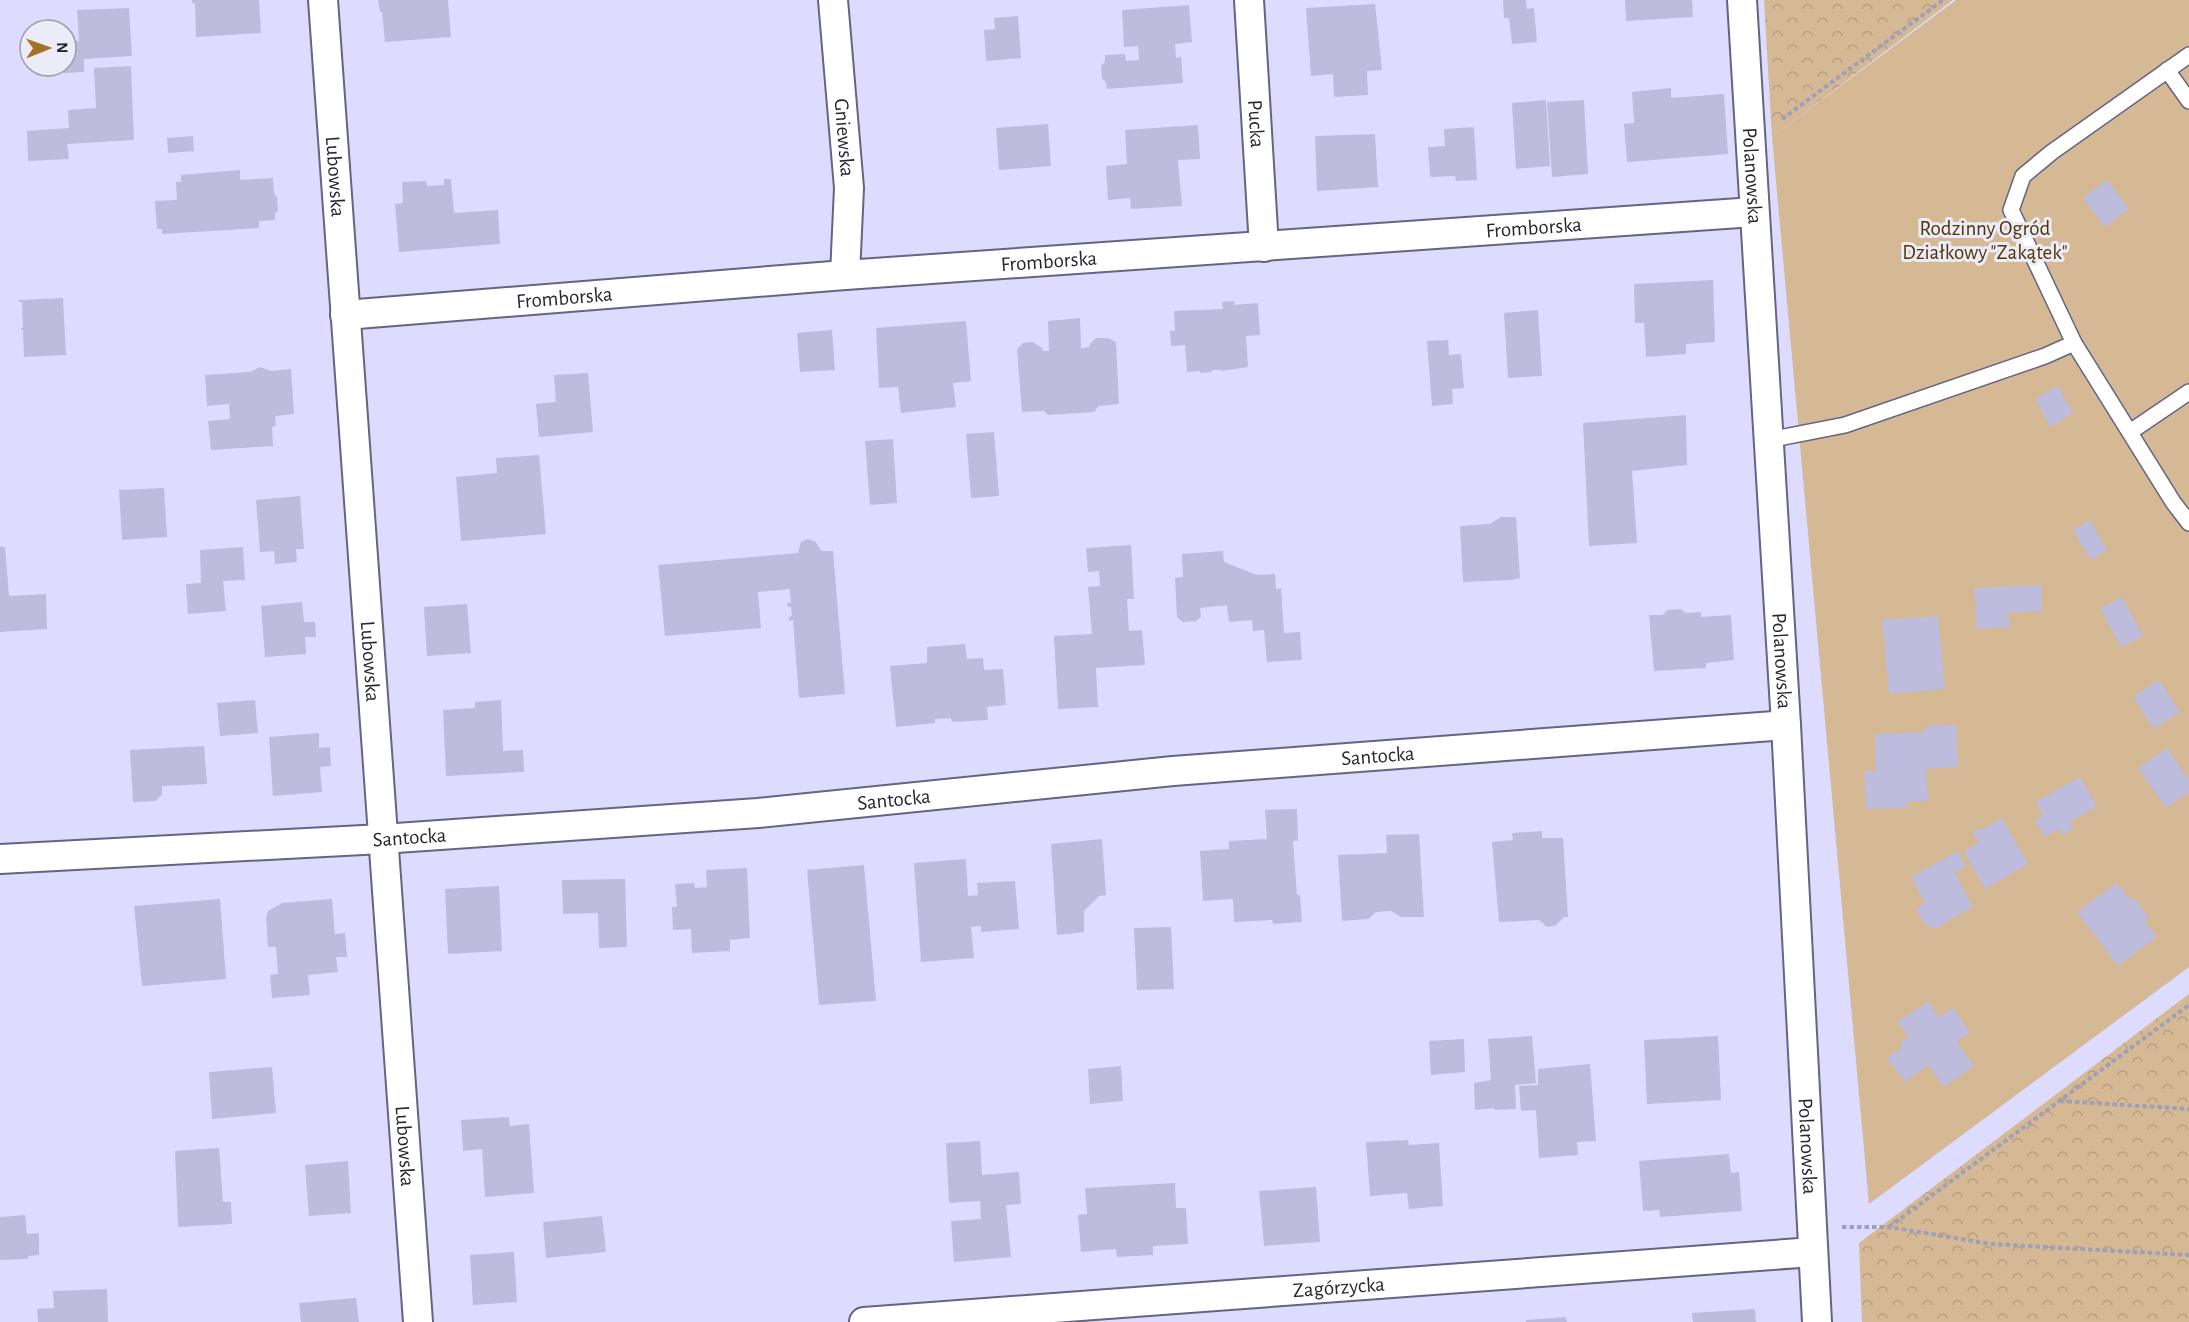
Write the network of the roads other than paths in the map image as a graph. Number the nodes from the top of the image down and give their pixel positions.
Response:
1 (322, 0) edge
2 (833, 0) edge
3 (1249, 0) edge
4 (1742, 0) edge
5 (2189, 55) edge
6 (2167, 70) junction
7 (2189, 101) edge
8 (1754, 212) junction
9 (1264, 247) junction
10 (845, 275) junction
11 (345, 315) junction
12 (2074, 343) junction
13 (2189, 392) edge
14 (2130, 432) junction
15 (1768, 440) junction
16 (2189, 523) edge
17 (1786, 725) junction
18 (382, 839) junction
19 (0, 859) edge
20 (1812, 1241) junction
21 (418, 1322) edge
22 (864, 1322) edge
23 (1816, 1322) edge

1 - 11 street, Lubowska
2 - 10 street, Gniewska
3 - 9 street, Pucka
4 - 8 street, Polanowska
5 - 6 lane
6 - 7 lane
6 - 12 lane
8 - 9 street, Fromborska
8 - 15 street, Polanowska
9 - 10 street, Fromborska
10 - 11 street, Fromborska
11 - 18 street, Lubowska
12 - 14 lane
12 - 15 lane
13 - 14 lane
14 - 16 lane
15 - 17 street, Polanowska
17 - 18 street, Santocka
17 - 20 street, Polanowska
18 - 19 street, Santocka
18 - 21 street, Lubowska
20 - 22 street, Zagórzycka
20 - 23 street, Polanowska

